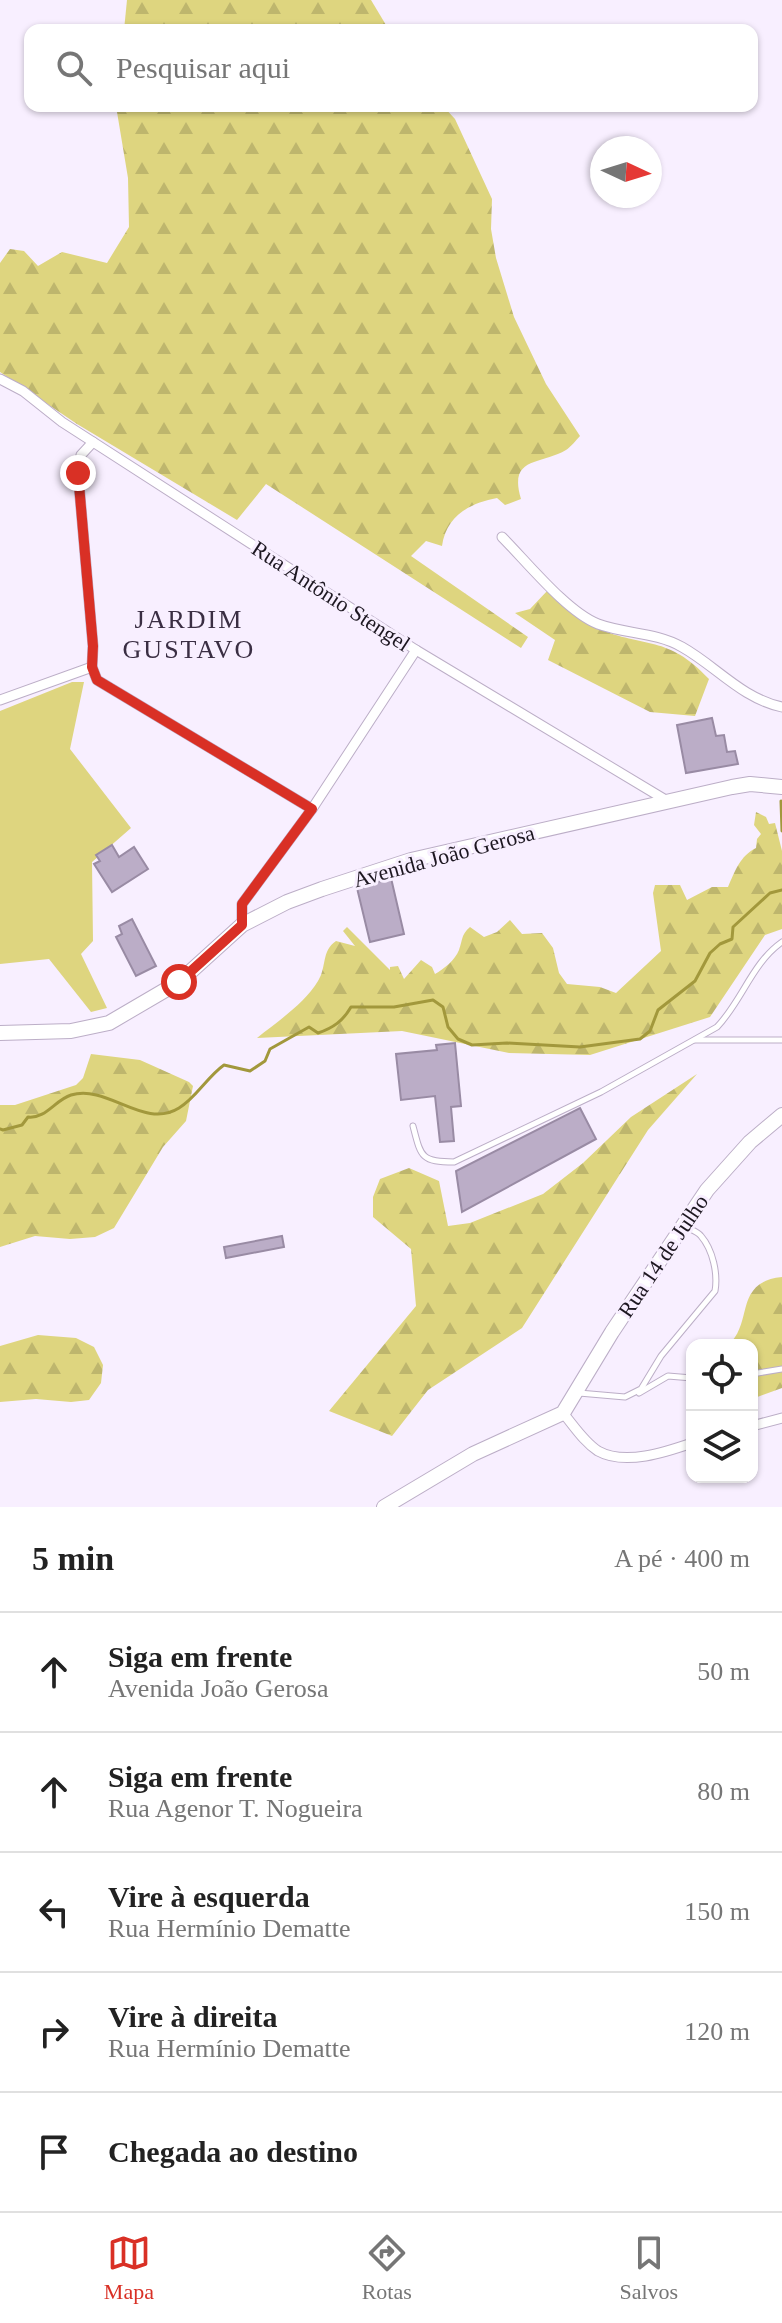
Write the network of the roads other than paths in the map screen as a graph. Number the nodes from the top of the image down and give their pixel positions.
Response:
1 (0, 379) edge
2 (93, 442) junction
3 (502, 537) dead end
4 (416, 650) junction
5 (92, 667) junction
6 (0, 700) edge
7 (782, 707) edge
8 (782, 787) edge
9 (669, 802) junction
10 (312, 809) junction
11 (242, 925) junction
12 (782, 942) edge
13 (0, 1033) edge
14 (694, 1040) junction
15 (782, 1040) edge
16 (782, 1115) edge
17 (413, 1126) dead end
18 (683, 1225) junction
19 (782, 1369) edge
20 (758, 1373) edge
21 (686, 1378) edge
22 (577, 1393) junction
23 (633, 1395) junction
24 (563, 1413) junction
25 (782, 1418) edge
26 (758, 1424) edge
27 (686, 1445) edge
28 (384, 1507) edge

1 - 2 street, Rua Antônio Stengel
2 - 4 street, Rua Antônio Stengel
2 - 5 street
3 - 7 street
4 - 9 street, Rua Antônio Stengel
4 - 10 street
5 - 6 street
5 - 10 street
8 - 9 main road, Avenida João Gerosa
9 - 11 main road, Avenida João Gerosa
10 - 11 street
11 - 13 main road, Avenida João Gerosa
12 - 14 lane
14 - 15 lane
14 - 17 lane
16 - 18 main road, Rua 14 de Julho
18 - 22 main road, Rua 14 de Julho
18 - 23 lane
19 - 20 lane
21 - 23 lane
22 - 23 lane
22 - 24 main road, Rua 14 de Julho
24 - 27 street
24 - 28 main road
25 - 26 street

